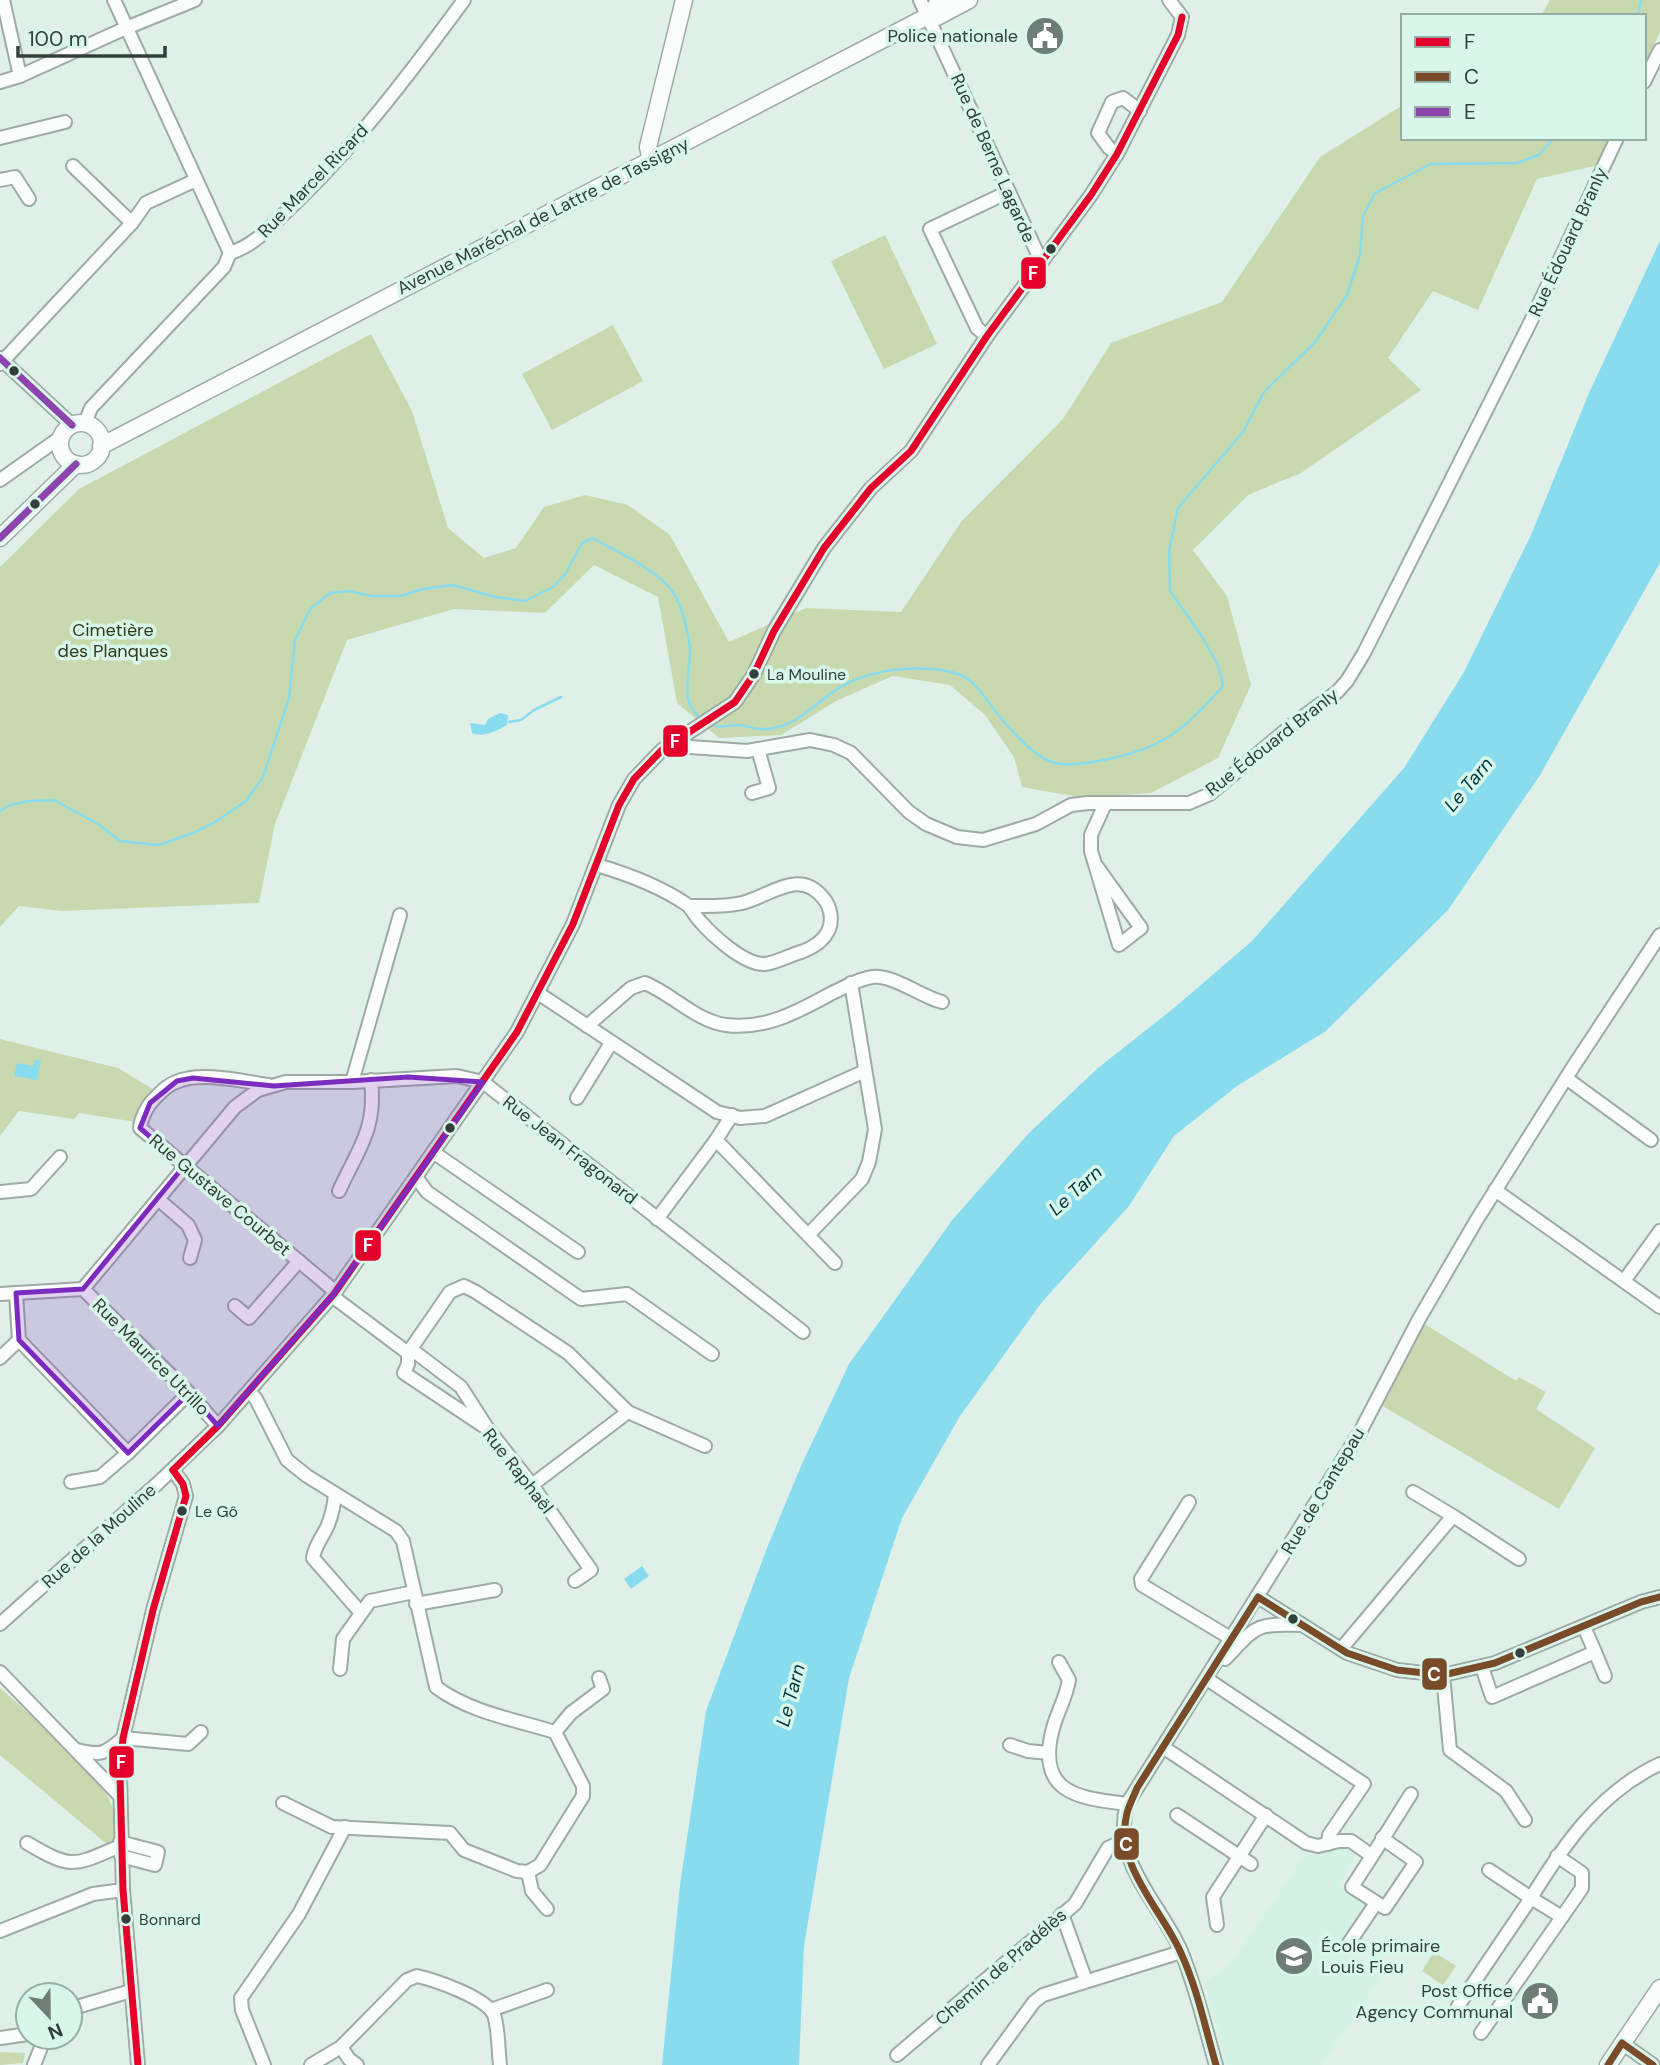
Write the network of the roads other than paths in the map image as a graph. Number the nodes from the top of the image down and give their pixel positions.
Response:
1 (3, 0) edge
2 (114, 0) edge
3 (195, 0) edge
4 (464, 0) edge
5 (684, 0) edge
6 (920, 0) edge
7 (945, 0) edge
8 (969, 0) edge
9 (1169, 0) edge
10 (929, 16) junction
11 (126, 27) junction
12 (1660, 50) edge
13 (20, 76) junction
14 (1646, 78) edge
15 (0, 82) edge
16 (1140, 111) junction
17 (65, 122) dead end
18 (0, 138) edge
19 (1616, 140) edge
20 (1117, 154) junction
21 (651, 160) junction
22 (73, 166) dead end
23 (0, 180) edge
24 (196, 180) junction
25 (1008, 192) junction
26 (29, 199) dead end
27 (132, 223) junction
28 (230, 253) junction
29 (1041, 261) junction
30 (987, 336) junction
31 (1, 361) edge
32 (75, 438) junction
33 (76, 464) junction
34 (0, 480) edge
35 (0, 536) edge
36 (677, 738) junction
37 (758, 749) junction
38 (752, 793) dead end
39 (1105, 804) junction
40 (1095, 864) junction
41 (597, 865) junction
42 (689, 906) junction
43 (400, 915) dead end
44 (1660, 935) edge
45 (851, 983) junction
46 (538, 993) junction
47 (942, 1002) dead end
48 (587, 1026) junction
49 (611, 1043) junction
50 (864, 1071) junction
51 (1566, 1078) junction
52 (371, 1080) junction
53 (352, 1082) junction
54 (483, 1082) junction
55 (274, 1086) junction
56 (577, 1098) dead end
57 (732, 1115) junction
58 (716, 1140) junction
59 (1651, 1140) dead end
60 (433, 1152) junction
61 (60, 1157) dead end
62 (184, 1167) junction
63 (416, 1177) junction
64 (1495, 1190) junction
65 (339, 1191) dead end
66 (0, 1192) edge
67 (158, 1199) junction
68 (657, 1219) junction
69 (1660, 1231) edge
70 (809, 1234) junction
71 (578, 1252) dead end
72 (190, 1258) dead end
73 (299, 1261) junction
74 (835, 1263) dead end
75 (1624, 1281) junction
76 (83, 1289) junction
77 (16, 1293) junction
78 (0, 1294) edge
79 (334, 1294) junction
80 (236, 1306) dead end
81 (1660, 1307) edge
82 (803, 1332) dead end
83 (19, 1340) junction
84 (409, 1351) junction
85 (712, 1354) dead end
86 (0, 1359) edge
87 (249, 1391) junction
88 (189, 1393) junction
89 (628, 1412) junction
90 (218, 1426) junction
91 (488, 1429) junction
92 (705, 1446) dead end
93 (128, 1453) junction
94 (173, 1470) junction
95 (71, 1482) dead end
96 (532, 1485) junction
97 (1413, 1492) dead end
98 (335, 1494) junction
99 (1189, 1502) dead end
100 (1453, 1516) junction
101 (1519, 1559) dead end
102 (575, 1581) dead end
103 (495, 1591) dead end
104 (1258, 1597) junction
105 (1660, 1597) edge
106 (415, 1598) junction
107 (362, 1613) junction
108 (0, 1624) edge
109 (1302, 1625) junction
110 (1584, 1627) junction
111 (1232, 1639) junction
112 (1341, 1649) junction
113 (1595, 1652) junction
114 (1059, 1662) dead end
115 (1482, 1667) junction
116 (341, 1669) dead end
117 (0, 1672) edge
118 (1443, 1675) junction
119 (1605, 1676) dead end
120 (599, 1678) dead end
121 (1208, 1679) junction
122 (201, 1732) dead end
123 (555, 1732) junction
124 (123, 1738) junction
125 (1010, 1745) dead end
126 (1163, 1747) junction
127 (76, 1750) junction
128 (1049, 1753) junction
129 (96, 1755) junction
130 (1660, 1764) edge
131 (120, 1775) junction
132 (1411, 1794) dead end
133 (120, 1796) junction
134 (284, 1803) dead end
135 (1127, 1804) junction
136 (1177, 1815) dead end
137 (1266, 1815) junction
138 (1525, 1821) dead end
139 (345, 1827) junction
140 (1382, 1838) junction
141 (1123, 1841) junction
142 (27, 1843) dead end
143 (1328, 1844) junction
144 (121, 1848) junction
145 (1240, 1856) junction
146 (1372, 1856) junction
147 (1557, 1856) junction
148 (1251, 1864) dead end
149 (1489, 1870) dead end
150 (528, 1872) junction
151 (123, 1889) junction
152 (1531, 1898) junction
153 (1377, 1903) junction
154 (547, 1909) dead end
155 (1062, 1914) junction
156 (1562, 1917) junction
157 (1217, 1925) dead end
158 (0, 1931) edge
159 (1349, 1942) dead end
160 (1181, 1952) junction
161 (1086, 1980) junction
162 (1660, 1987) edge
163 (131, 1990) junction
164 (547, 1990) dead end
165 (1660, 2004) edge
166 (84, 2005) edge
167 (1458, 2006) dead end
168 (491, 2010) junction
169 (1480, 2034) dead end
170 (1626, 2046) junction
171 (341, 2047) junction
172 (897, 2055) dead end
173 (138, 2065) edge
174 (264, 2065) edge
175 (311, 2065) edge
176 (357, 2065) edge
177 (500, 2065) edge
178 (988, 2065) edge
179 (1216, 2065) edge
180 (1608, 2065) edge
181 (1619, 2065) edge
182 (1653, 2065) edge

1 - 13 street
2 - 11 street
3 - 11 street
4 - 28 street, Rue Marcel Ricard
5 - 21 main road
6 - 10 street, Rue de Berne Lagarde
7 - 10 main road
8 - 10 main road, Avenue Maréchal de Lattre de Tassigny
9 - 16 street
10 - 21 main road, Avenue Maréchal de Lattre de Tassigny
10 - 25 street, Rue de Berne Lagarde
11 - 13 street
11 - 24 street
12 - 14 street
13 - 15 street
16 - 20 street
16 - 20 street
17 - 18 street
19 - 39 street, Rue Édouard Branly
20 - 29 street
21 - 32 main road, Avenue Maréchal de Lattre de Tassigny
22 - 27 street
23 - 26 street
24 - 27 street
24 - 28 street
25 - 29 street, Rue de Berne Lagarde
25 - 30 street
27 - 31 street
28 - 32 street, Rue Marcel Ricard
29 - 30 street
30 - 36 street, Rue de la Mouline
31 - 32 street
32 - 33 main road
32 - 33 main road, Avenue Maréchal de Lattre de Tassigny
32 - 34 street
32 - 35 main road
33 - 35 main road
36 - 37 street, Rue Édouard Branly
36 - 41 street, Rue de la Mouline
37 - 38 street
37 - 39 street, Rue Édouard Branly
39 - 40 street
40 - 40 street
41 - 42 street
41 - 46 street, Rue de la Mouline
42 - 42 street
43 - 53 street
44 - 51 street, Rue de Cantepau
45 - 47 street
45 - 48 street
45 - 50 street
46 - 48 street
46 - 54 street, Rue de la Mouline
48 - 49 street
49 - 56 street
49 - 57 street
50 - 57 street
50 - 70 street
51 - 59 street
51 - 64 street, Rue de Cantepau
52 - 53 street
52 - 54 street
52 - 65 street
53 - 55 street
54 - 60 street, Rue de la Mouline
54 - 68 street, Rue Jean Fragonard
55 - 62 street
55 - 62 street, Rue Gustave Courbet
57 - 58 street
58 - 68 street
58 - 70 street
60 - 63 street, Rue de la Mouline
60 - 71 street
61 - 66 street
62 - 67 street
62 - 73 street, Rue Gustave Courbet
63 - 79 street, Rue de la Mouline
63 - 85 street
64 - 75 street
64 - 104 street, Rue de Cantepau
67 - 72 street
67 - 76 street
68 - 82 street, Rue Jean Fragonard
69 - 75 street
70 - 74 street
73 - 79 street, Rue Gustave Courbet
73 - 80 street, Rue Gustave Courbet
75 - 81 street
76 - 77 street, Rue Maurice Utrillo
76 - 88 street, Rue Maurice Utrillo
77 - 78 street, Rue Maurice Utrillo
77 - 83 street
79 - 84 street
79 - 87 street, Rue de la Mouline
83 - 86 street
83 - 93 street
84 - 89 street
84 - 91 street
84 - 91 street, Rue Raphaël
87 - 90 street, Rue de la Mouline
87 - 98 street
88 - 90 street, Rue Maurice Utrillo
88 - 93 street
89 - 92 street
89 - 96 street
90 - 94 street, Rue de la Mouline
91 - 96 street, Rue Raphaël
93 - 95 street
94 - 108 street, Rue de la Mouline
94 - 124 street
96 - 102 street, Rue Raphaël
97 - 100 street
98 - 106 street
98 - 107 street
99 - 111 street
100 - 101 street
100 - 112 street
103 - 106 street
104 - 109 street
104 - 111 street, Rue de Cantepau
105 - 110 street
106 - 107 street
106 - 123 street
107 - 116 street
109 - 112 street
109 - 121 street
110 - 113 street
110 - 115 street
111 - 121 street, Rue de Cantepau
112 - 118 street
113 - 115 street
113 - 119 street
114 - 128 street
115 - 118 street
117 - 127 street
118 - 138 street
120 - 123 street
121 - 126 street, Rue de Cantepau
121 - 143 street
122 - 124 street
123 - 150 street
124 - 129 street
124 - 131 street
125 - 128 street
126 - 135 street, Rue de Cantepau
126 - 137 street
127 - 129 street
127 - 133 street
128 - 135 street
129 - 131 street
130 - 147 street
131 - 133 street
132 - 140 street
133 - 144 street
134 - 139 street
135 - 141 street, Rue de Cantepau
136 - 145 street
137 - 143 street
137 - 145 street
139 - 150 street
139 - 174 street
140 - 146 street
140 - 153 street
141 - 155 street, Chemin de Pradélès
141 - 160 street, Rue de Cantepau
142 - 144 street
143 - 146 street
144 - 151 street
145 - 148 street
145 - 157 street
146 - 153 street
147 - 152 street
147 - 156 street
149 - 152 street
150 - 154 street
151 - 158 street
151 - 163 street
152 - 156 street
152 - 167 street
153 - 159 street
155 - 161 street
155 - 172 street, Chemin de Pradélès
156 - 169 street
160 - 161 street
160 - 179 street, Rue de Cantepau
161 - 178 street
162 - 170 main road
163 - 166 street
163 - 173 street
164 - 168 street
165 - 170 main road
168 - 171 street
168 - 177 street
170 - 180 main road
170 - 181 main road
170 - 182 street
171 - 175 street
171 - 176 street

